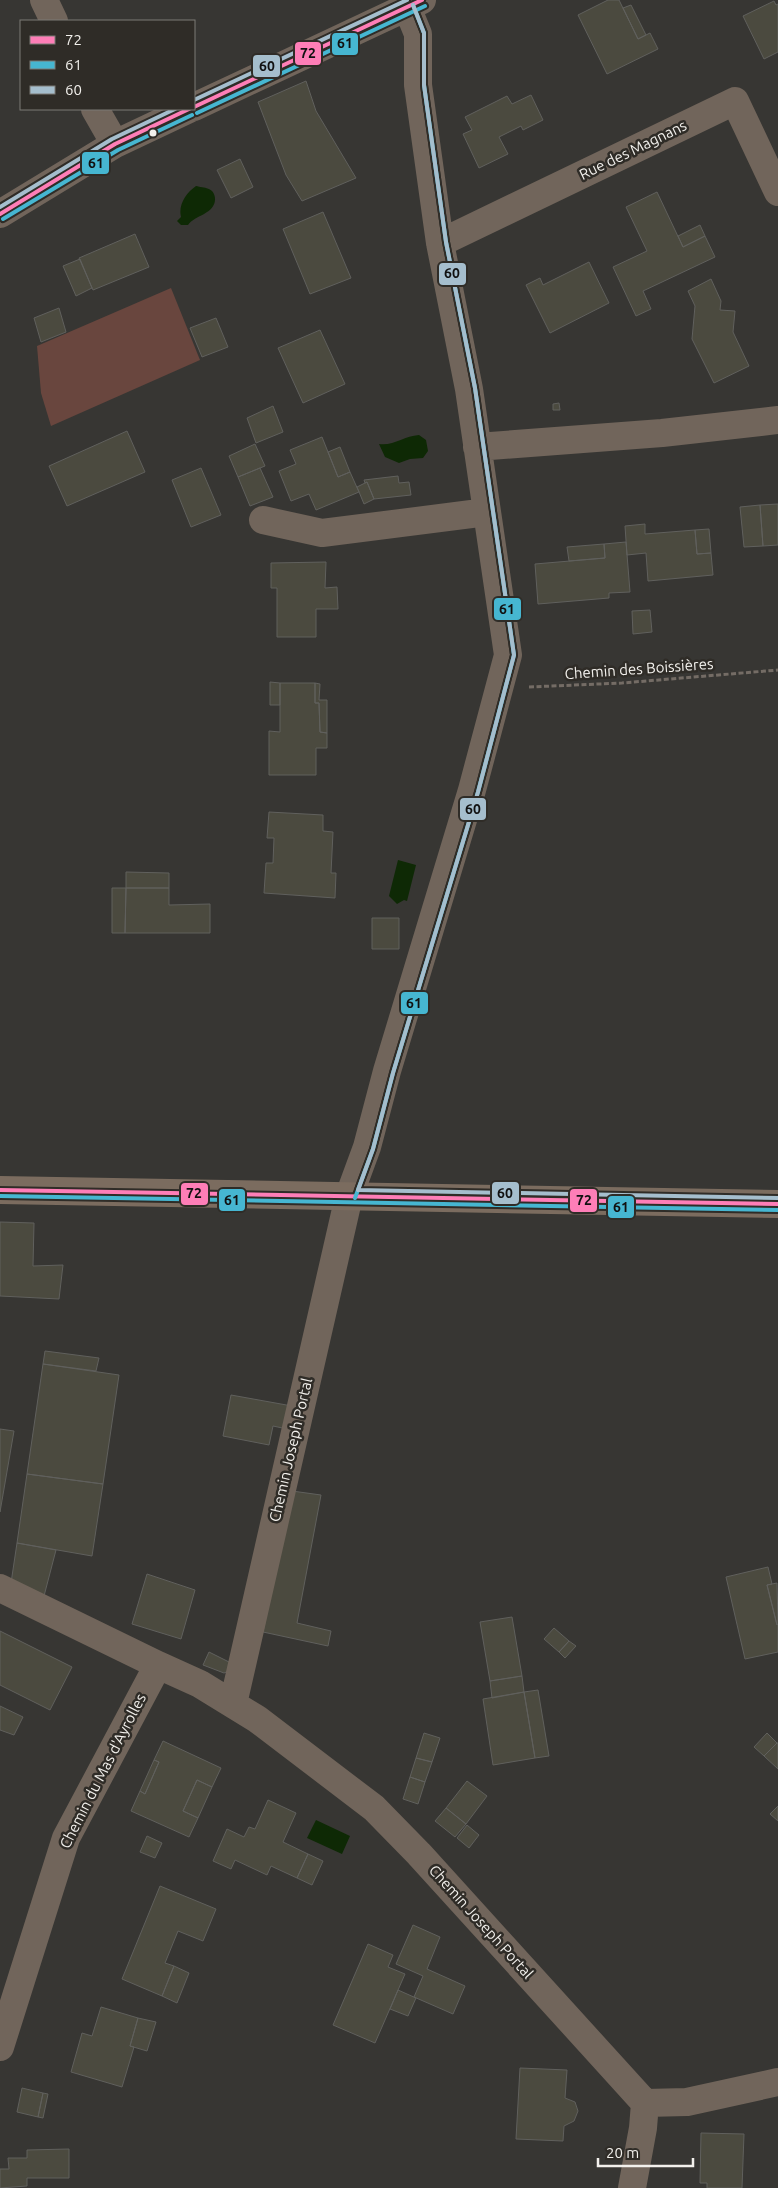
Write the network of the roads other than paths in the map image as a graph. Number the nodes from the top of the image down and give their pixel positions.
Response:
1 (44, 0) edge
2 (415, 4) edge
3 (54, 20) edge
4 (195, 106) edge
5 (96, 110) edge
6 (187, 110) edge
7 (114, 144) junction
8 (778, 192) edge
9 (0, 214) edge
10 (440, 243) junction
11 (778, 420) edge
12 (477, 447) junction
13 (487, 512) junction
14 (263, 520) dead end
15 (0, 1190) edge
16 (350, 1196) junction
17 (778, 1204) edge
18 (0, 1588) edge
19 (158, 1665) junction
20 (233, 1704) junction
21 (0, 2047) edge
22 (778, 2082) edge
23 (646, 2103) junction
24 (632, 2188) edge

1 - 3 street
2 - 4 street
2 - 10 street, Chemin Joseph Portal
5 - 7 street
6 - 7 street
7 - 9 street
8 - 10 street, Rue des Magnans
10 - 12 street, Chemin Joseph Portal
11 - 12 street
12 - 13 street, Chemin Joseph Portal
13 - 14 street
13 - 16 street, Chemin Joseph Portal
15 - 16 main road
16 - 17 main road
16 - 20 street, Chemin Joseph Portal
18 - 19 street
19 - 20 street, Chemin Joseph Portal
19 - 21 street, Chemin du Mas d'Ayrolles
20 - 23 street, Chemin Joseph Portal
22 - 23 street
23 - 24 street

